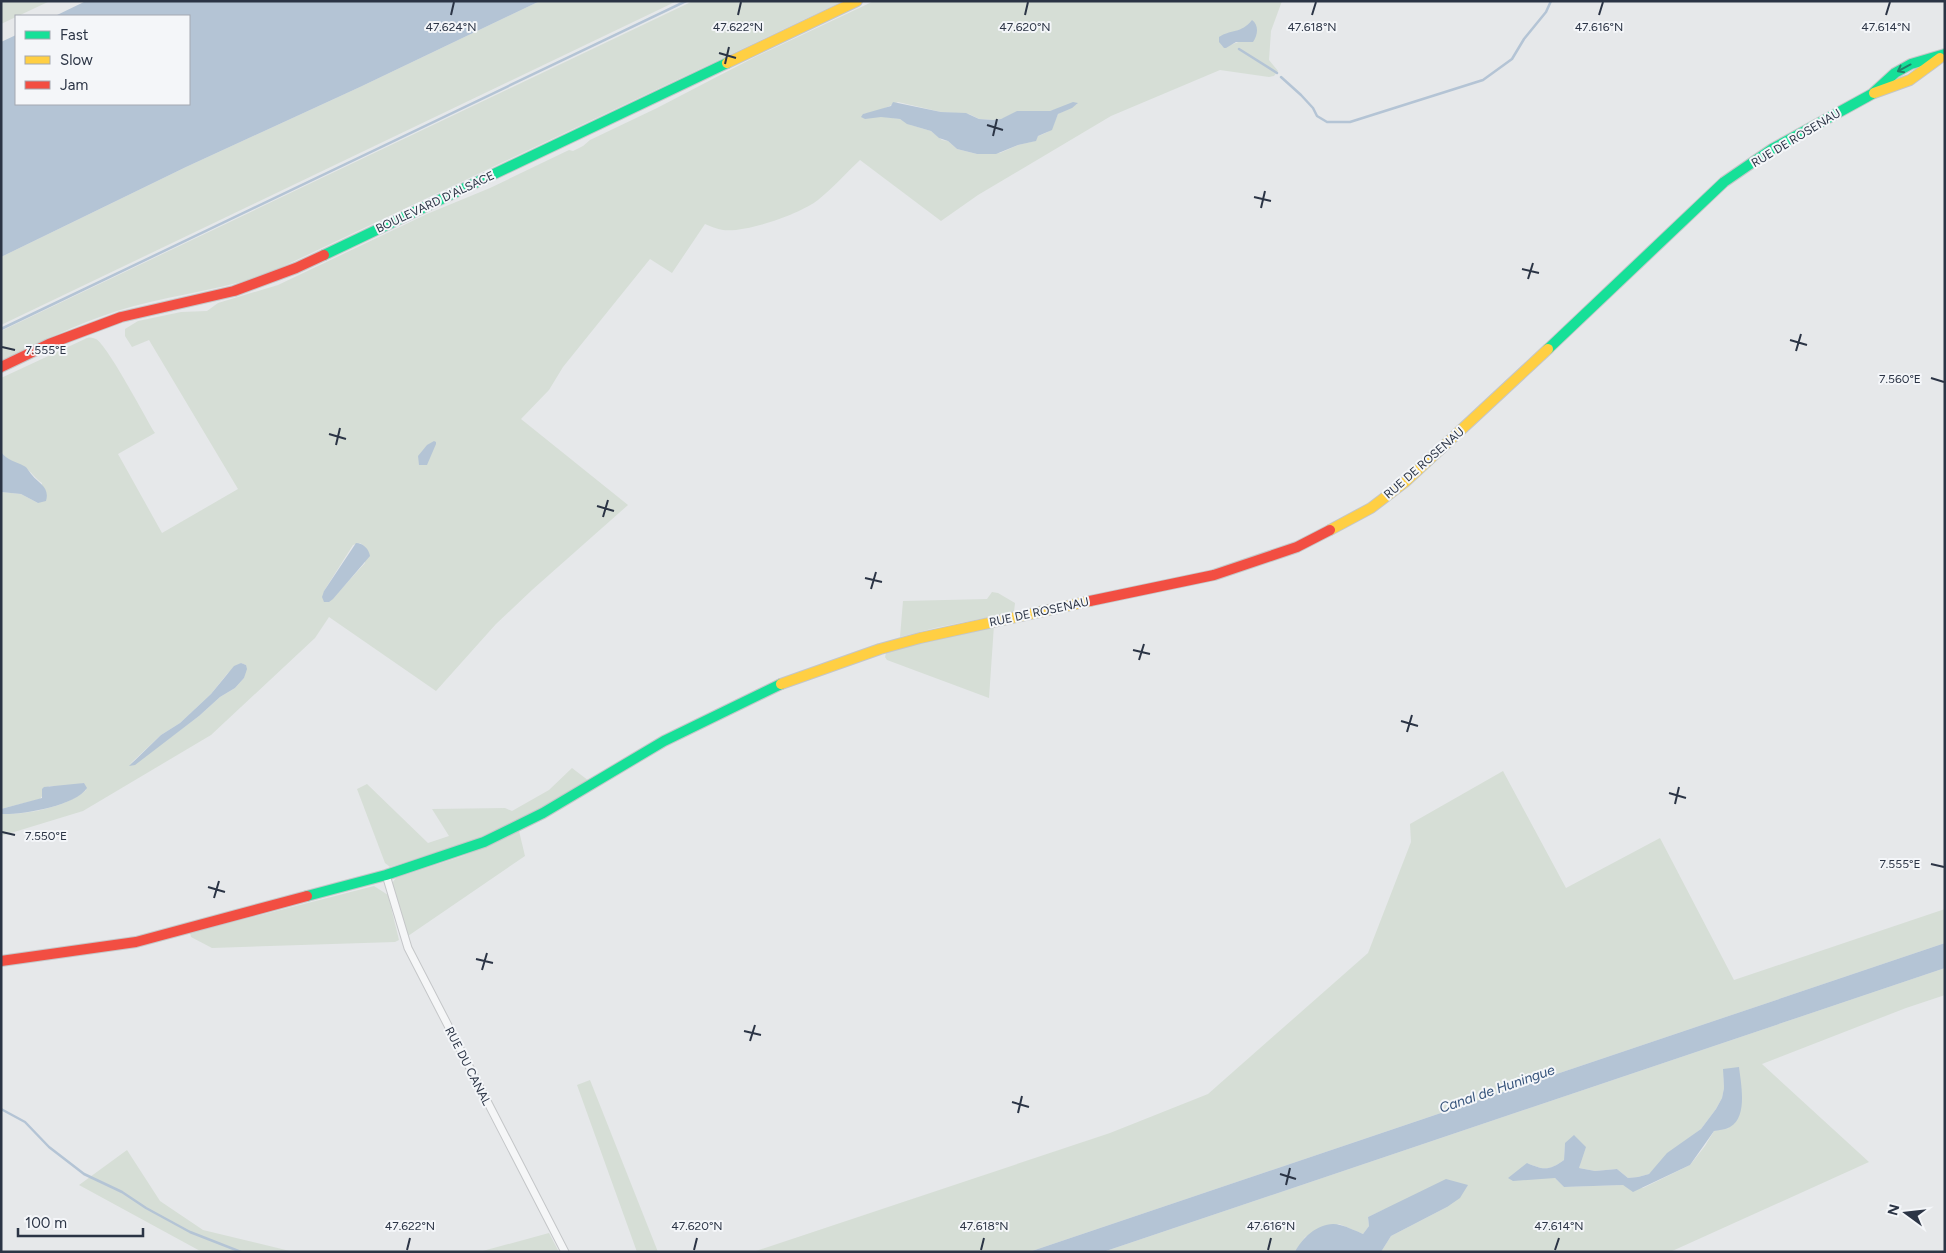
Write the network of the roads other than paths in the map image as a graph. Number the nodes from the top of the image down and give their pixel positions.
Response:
1 (856, 1) edge
2 (1944, 55) edge
3 (1, 367) edge
4 (386, 875) junction
5 (1, 961) edge
6 (565, 1252) edge

1 - 3 main road, BOULEVARD D'ALSACE
2 - 4 main road, RUE DE ROSENAU
4 - 5 main road, RUE DE ROSENAU
4 - 6 street, RUE DU CANAL

